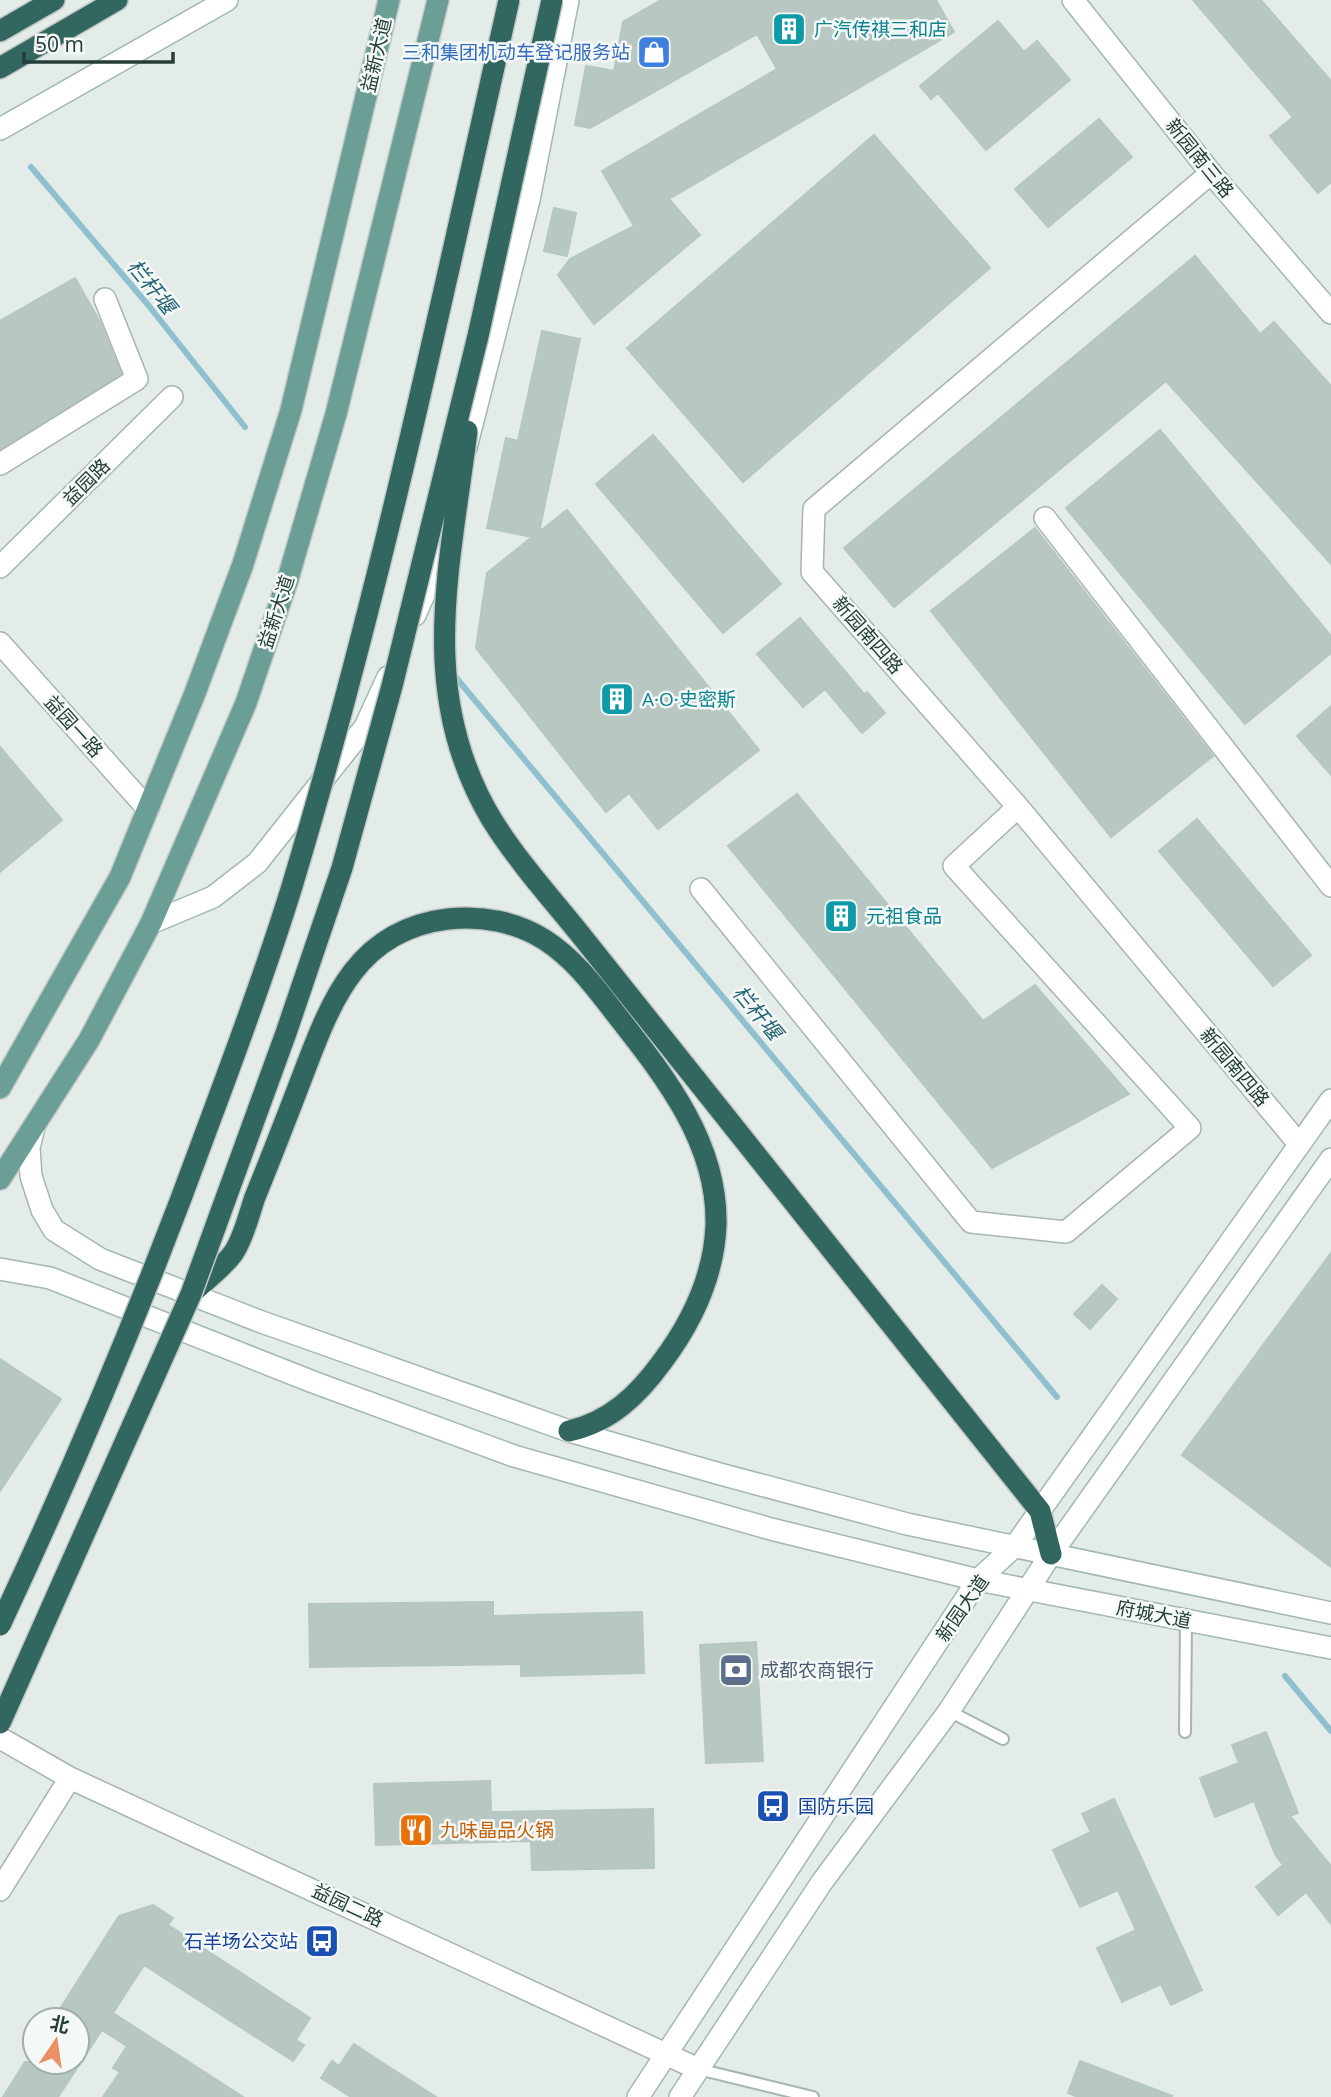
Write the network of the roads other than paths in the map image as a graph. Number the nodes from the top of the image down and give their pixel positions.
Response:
1 (54, 0) edge
2 (117, 0) edge
3 (227, 0) edge
4 (389, 0) edge
5 (438, 0) edge
6 (509, 0) edge
7 (552, 0) edge
8 (568, 0) edge
9 (1073, 0) edge
10 (0, 31) edge
11 (0, 68) edge
12 (0, 129) edge
13 (1211, 173) junction
14 (105, 299) dead end
15 (1331, 313) edge
16 (478, 336) junction
17 (172, 397) dead end
18 (0, 464) edge
19 (1045, 518) dead end
20 (0, 567) edge
21 (0, 643) edge
22 (1018, 807) junction
23 (148, 809) junction
24 (1331, 886) edge
25 (701, 889) dead end
26 (151, 923) junction
27 (0, 1088) edge
28 (1331, 1100) edge
29 (34, 1126) junction
30 (1299, 1144) junction
31 (1331, 1159) edge
32 (0, 1179) edge
33 (0, 1269) edge
34 (191, 1294) junction
35 (569, 1430) junction
36 (1040, 1510) junction
37 (1015, 1546) junction
38 (1051, 1554) junction
39 (978, 1580) junction
40 (1028, 1589) junction
41 (1331, 1613) edge
42 (1186, 1620) junction
43 (0, 1625) edge
44 (1331, 1648) edge
45 (949, 1711) junction
46 (0, 1723) edge
47 (1185, 1732) dead end
48 (0, 1738) edge
49 (1003, 1739) dead end
50 (70, 1778) junction
51 (0, 1890) edge
52 (666, 2051) junction
53 (698, 2069) junction
54 (638, 2097) edge
55 (680, 2097) edge
56 (813, 2097) edge

1 - 10 highway
2 - 11 highway
3 - 12 street
4 - 23 main road, 益新大道
5 - 26 main road, 益新大道
6 - 43 highway, bridge
7 - 16 highway, bridge
8 - 26 street
9 - 13 street, 新园南三路
13 - 15 street, 新园南三路
13 - 22 street, 新园南四路
14 - 18 street
16 - 34 highway, bridge
16 - 36 highway, bridge
17 - 20 street, 益园路
19 - 24 street
21 - 23 street, 益园一路
22 - 25 street
22 - 30 street, 新园南四路
23 - 27 main road, 益新大道
26 - 29 main road, 益新大道
28 - 30 street, 新园大道
29 - 32 main road, 益新大道
29 - 35 street, 府城大道
30 - 36 street, 新园大道
31 - 38 street
33 - 39 street, 府城大道
34 - 35 highway
34 - 46 highway, bridge
35 - 37 street, 府城大道
36 - 37 street, 新园大道
36 - 38 highway
37 - 38 street, 府城大道
37 - 39 street, 新园大道
38 - 40 street
38 - 41 street, 府城大道
39 - 40 street, 府城大道
39 - 52 street, 新园大道
40 - 42 street, 府城大道
40 - 45 street
42 - 44 street, 府城大道
42 - 47 lane
45 - 49 lane
45 - 53 street
48 - 50 street, 益园二路
50 - 51 street
50 - 52 street, 益园二路
52 - 53 street, 益园二路
52 - 54 street, 新园大道
53 - 55 street
53 - 56 lane

